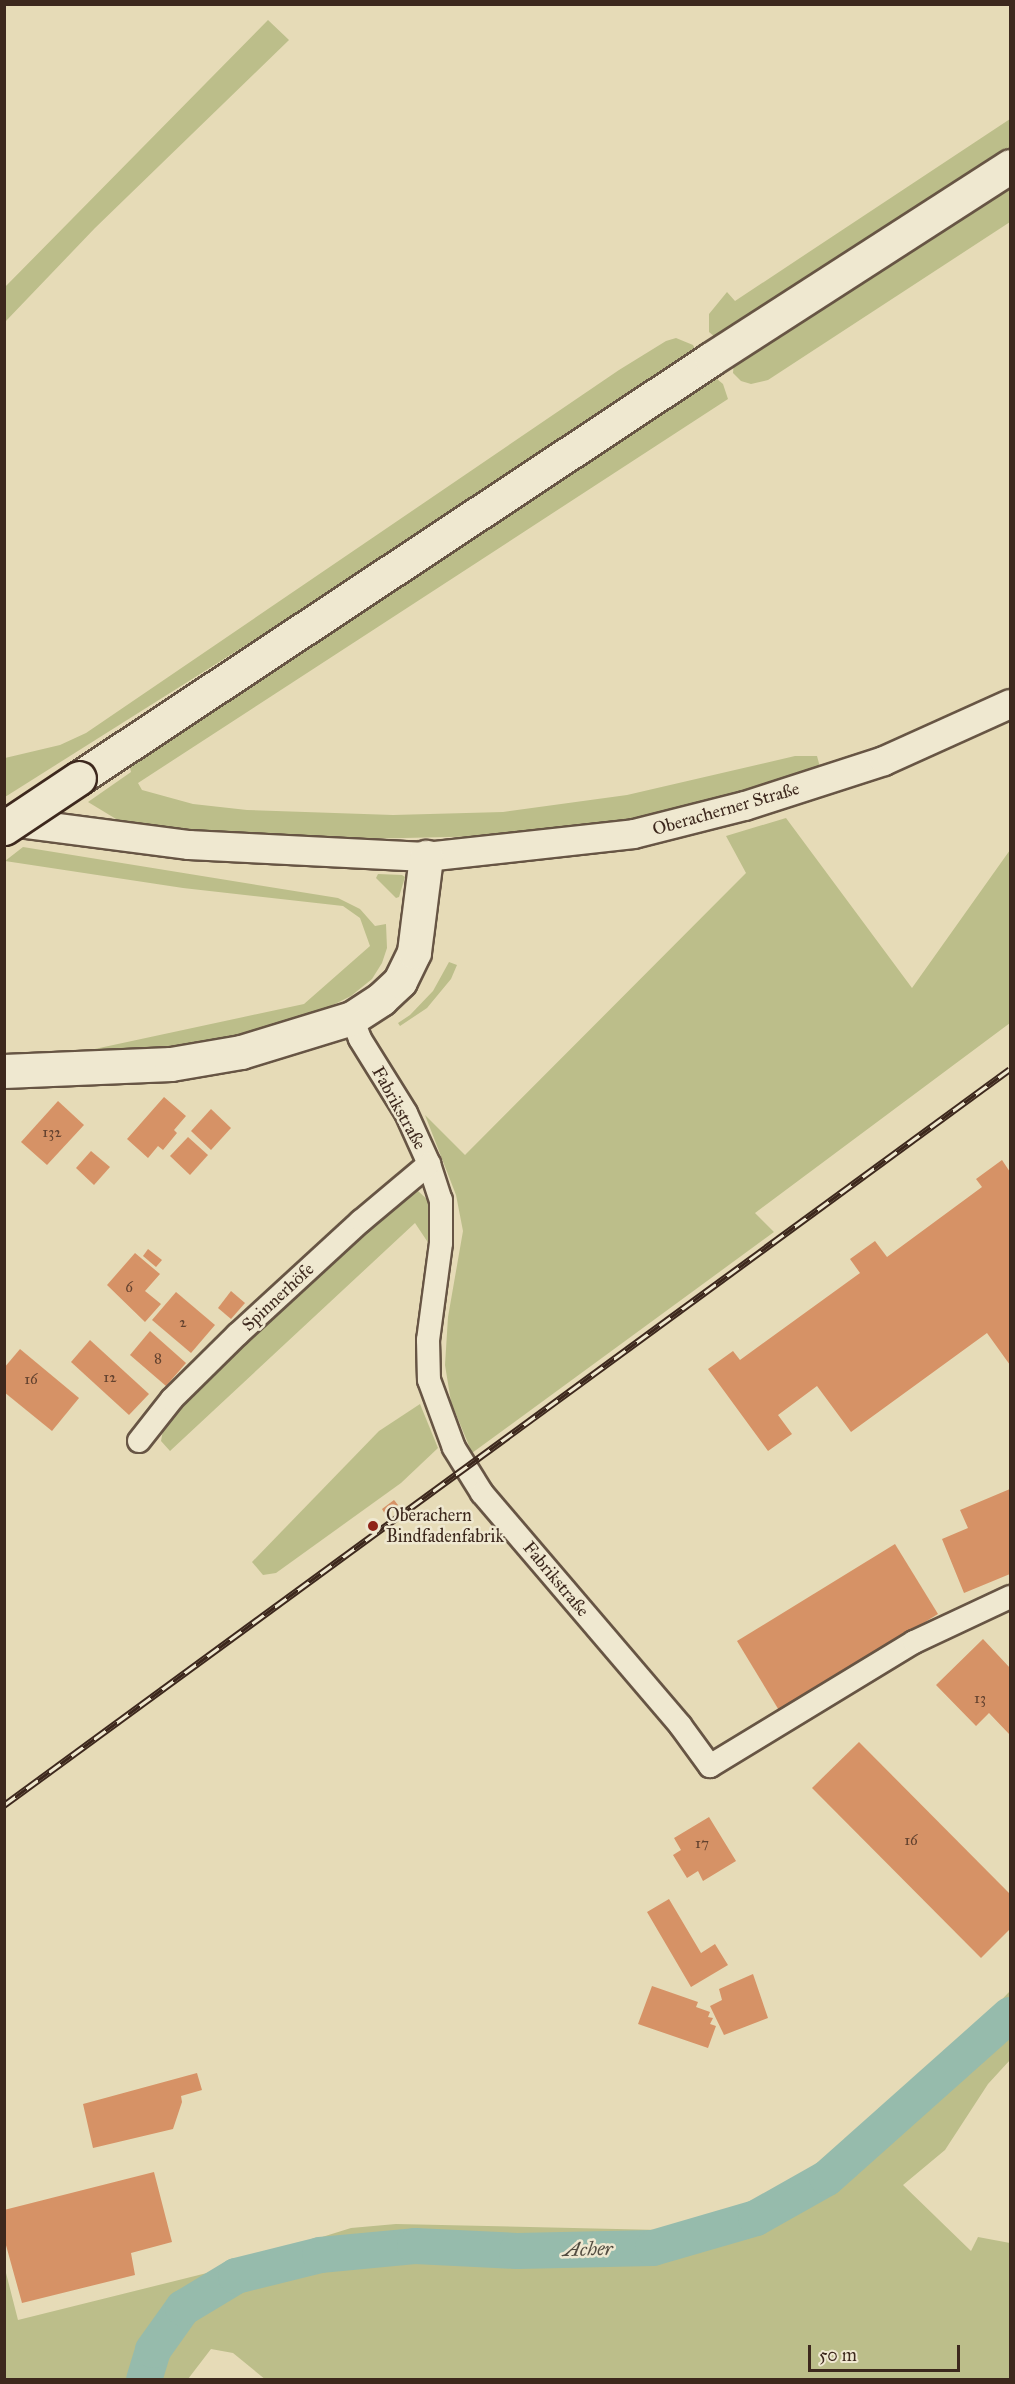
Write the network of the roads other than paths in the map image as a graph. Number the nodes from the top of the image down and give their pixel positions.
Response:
1 (1011, 166) edge
2 (1011, 704) edge
3 (4, 821) edge
4 (4, 828) edge
5 (426, 857) junction
6 (352, 1018) junction
7 (4, 1071) edge
8 (429, 1164) junction
9 (139, 1441) dead end
10 (1011, 1597) edge

1 - 4 main road, bridge
2 - 5 street, Oberacherner Straße
3 - 5 street, Oberacherner Straße
5 - 6 main road
6 - 7 main road
6 - 8 street, Fabrikstraße
8 - 9 street, Spinnerhöfe
8 - 10 street, Fabrikstraße

